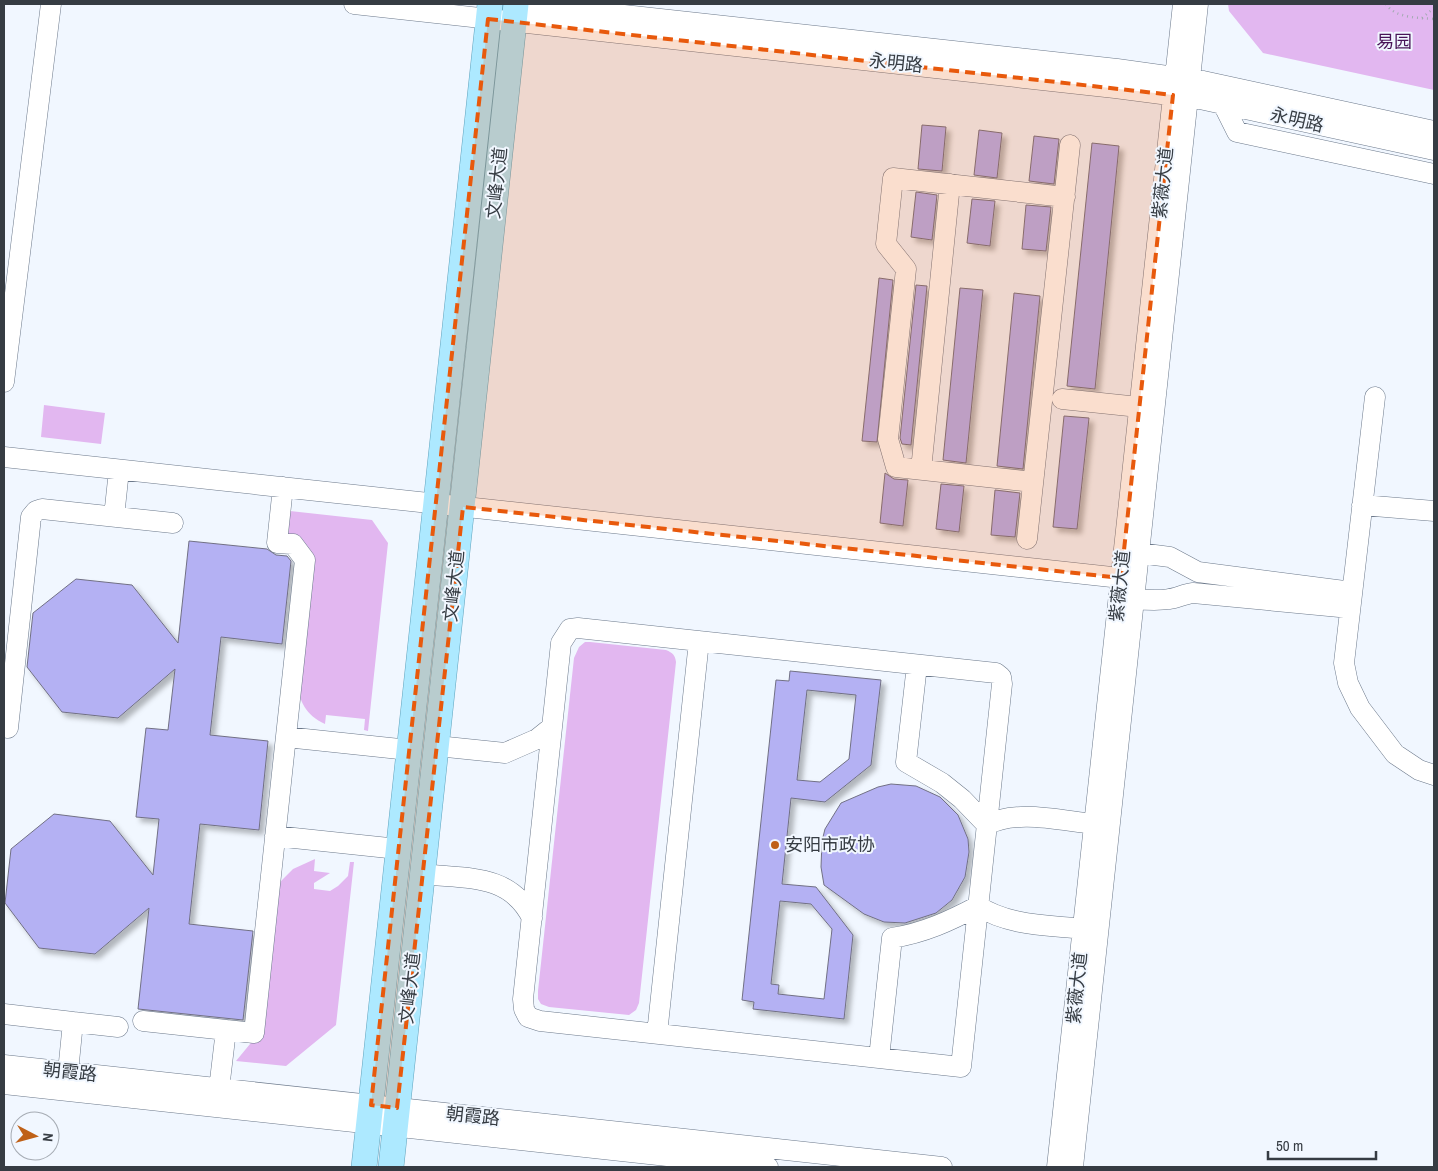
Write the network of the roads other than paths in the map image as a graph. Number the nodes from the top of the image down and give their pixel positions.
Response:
1 (51, 4) edge
2 (354, 4) edge
3 (1183, 4) edge
4 (1198, 4) edge
5 (518, 10) edge
6 (489, 11) edge
7 (1182, 87) junction
8 (1222, 104) junction
9 (1434, 131) edge
10 (1070, 145) dead end
11 (1434, 150) edge
12 (1434, 174) edge
13 (950, 184) junction
14 (1065, 197) junction
15 (4, 382) edge
16 (1044, 382) junction
17 (1375, 397) dead end
18 (1062, 399) junction
19 (1139, 407) junction
20 (1041, 415) junction
21 (4, 457) edge
22 (119, 470) junction
23 (921, 470) junction
24 (1033, 482) junction
25 (283, 487) junction
26 (436, 504) junction
27 (1362, 505) junction
28 (463, 507) junction
29 (1434, 512) edge
30 (114, 517) junction
31 (173, 523) dead end
32 (1027, 539) dead end
33 (1139, 553) junction
34 (1121, 578) junction
35 (1134, 599) junction
36 (1351, 600) junction
37 (699, 641) junction
38 (917, 665) junction
39 (4, 727) edge
40 (552, 727) junction
41 (286, 737) junction
42 (437, 746) junction
43 (409, 750) junction
44 (1434, 775) edge
45 (1094, 824) junction
46 (987, 825) junction
47 (275, 836) junction
48 (398, 849) junction
49 (423, 874) junction
50 (978, 906) junction
51 (532, 918) junction
52 (1083, 929) junction
53 (4, 1014) edge
54 (143, 1021) dead end
55 (73, 1022) junction
56 (118, 1027) dead end
57 (226, 1030) junction
58 (657, 1034) junction
59 (879, 1058) junction
60 (4, 1065) edge
61 (68, 1072) junction
62 (4, 1084) edge
63 (219, 1089) junction
64 (370, 1114) junction
65 (396, 1117) junction
66 (364, 1167) edge
67 (391, 1167) edge
68 (768, 1167) edge
69 (942, 1167) edge
70 (1057, 1167) edge
71 (1073, 1167) edge

1 - 15 street
2 - 6 street, 永明路
3 - 7 street, 紫薇大道
4 - 7 street, 紫薇大道
5 - 6 street, 永明路
5 - 7 street, 永明路
5 - 28 main road, 文峰大道
6 - 26 main road, 文峰大道
7 - 8 street, 永明路
7 - 9 street, 永明路
7 - 19 street, 紫薇大道
7 - 33 street, 紫薇大道
8 - 11 street, 永明路
8 - 12 street
10 - 14 street
13 - 14 street
13 - 23 street
13 - 23 street
14 - 16 street
16 - 18 street
16 - 20 street
17 - 27 street
18 - 19 street
18 - 20 street
19 - 34 street, 紫薇大道
20 - 24 street
21 - 22 street
22 - 25 street
22 - 30 street
23 - 24 street
24 - 32 street
25 - 26 street
25 - 41 street
26 - 28 street
26 - 43 main road, 文峰大道
27 - 29 street
27 - 36 street
28 - 34 street
28 - 42 main road, 文峰大道
30 - 31 street
30 - 39 street
33 - 35 street, 紫薇大道
33 - 36 street
34 - 45 street, 紫薇大道
35 - 36 street
35 - 71 street, 紫薇大道
36 - 44 street
37 - 38 street
37 - 40 street
37 - 58 street
38 - 46 street
38 - 46 street
40 - 42 street
40 - 51 street
41 - 43 street
41 - 47 street
42 - 49 main road, 文峰大道
43 - 48 main road, 文峰大道
45 - 46 street
45 - 52 street, 紫薇大道
46 - 50 street
47 - 48 street
47 - 57 street
48 - 64 main road, 文峰大道
49 - 51 street
49 - 65 main road, 文峰大道
50 - 52 street
50 - 59 street
50 - 59 street
51 - 58 street
52 - 70 street, 紫薇大道
53 - 55 street
54 - 57 street
55 - 56 street
55 - 61 street
57 - 63 street
58 - 59 street
60 - 61 street, 朝霞路
61 - 63 street, 朝霞路
62 - 64 street, 朝霞路
63 - 64 street, 朝霞路
64 - 65 street, 朝霞路
64 - 66 main road, 文峰大道
65 - 67 main road, 文峰大道
65 - 68 street, 朝霞路
65 - 69 street, 朝霞路

